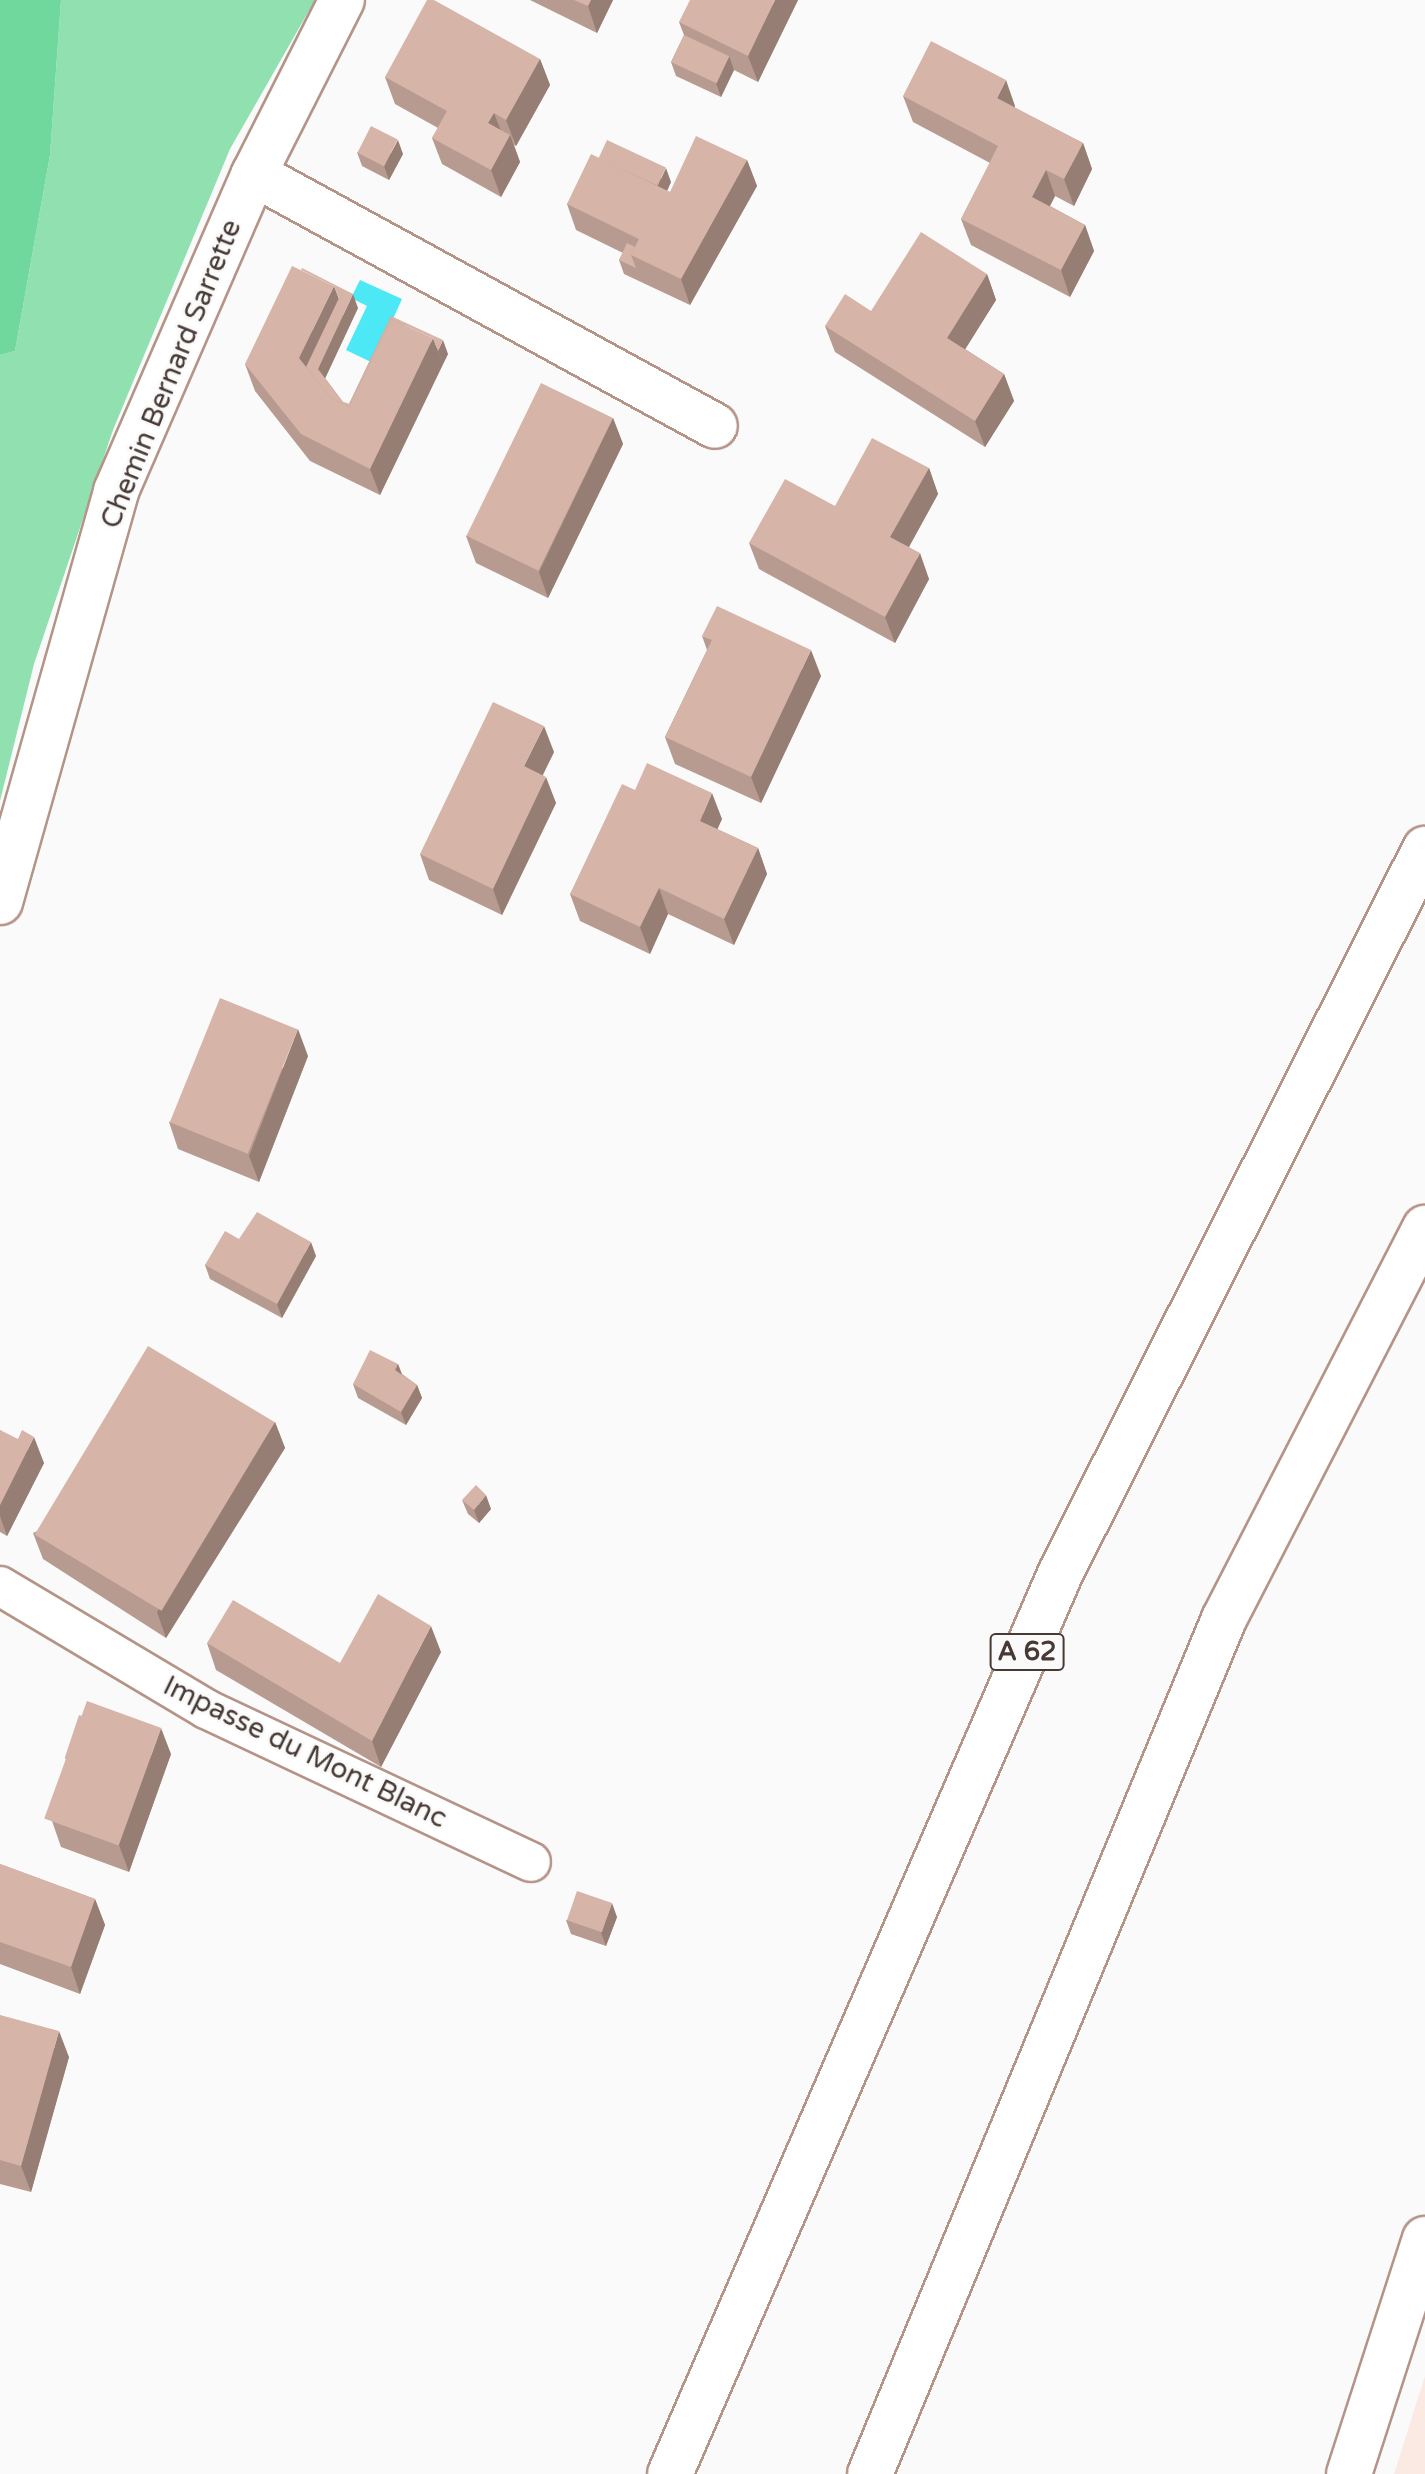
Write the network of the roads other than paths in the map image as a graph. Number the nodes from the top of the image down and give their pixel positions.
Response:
1 (342, 0) edge
2 (254, 174) junction
3 (715, 426) dead end
4 (1425, 849) edge
5 (0, 902) edge
6 (1425, 1228) edge
7 (0, 1586) edge
8 (531, 1862) dead end
9 (1425, 2239) edge
10 (670, 2474) edge
11 (870, 2474) edge
12 (1349, 2474) edge

1 - 2 main road, Chemin Bernard Sarrette
2 - 3 main road
2 - 5 main road, Chemin Bernard Sarrette
4 - 10 main road, A 62
6 - 11 main road
7 - 8 lane, Impasse du Mont Blanc
9 - 12 main road

